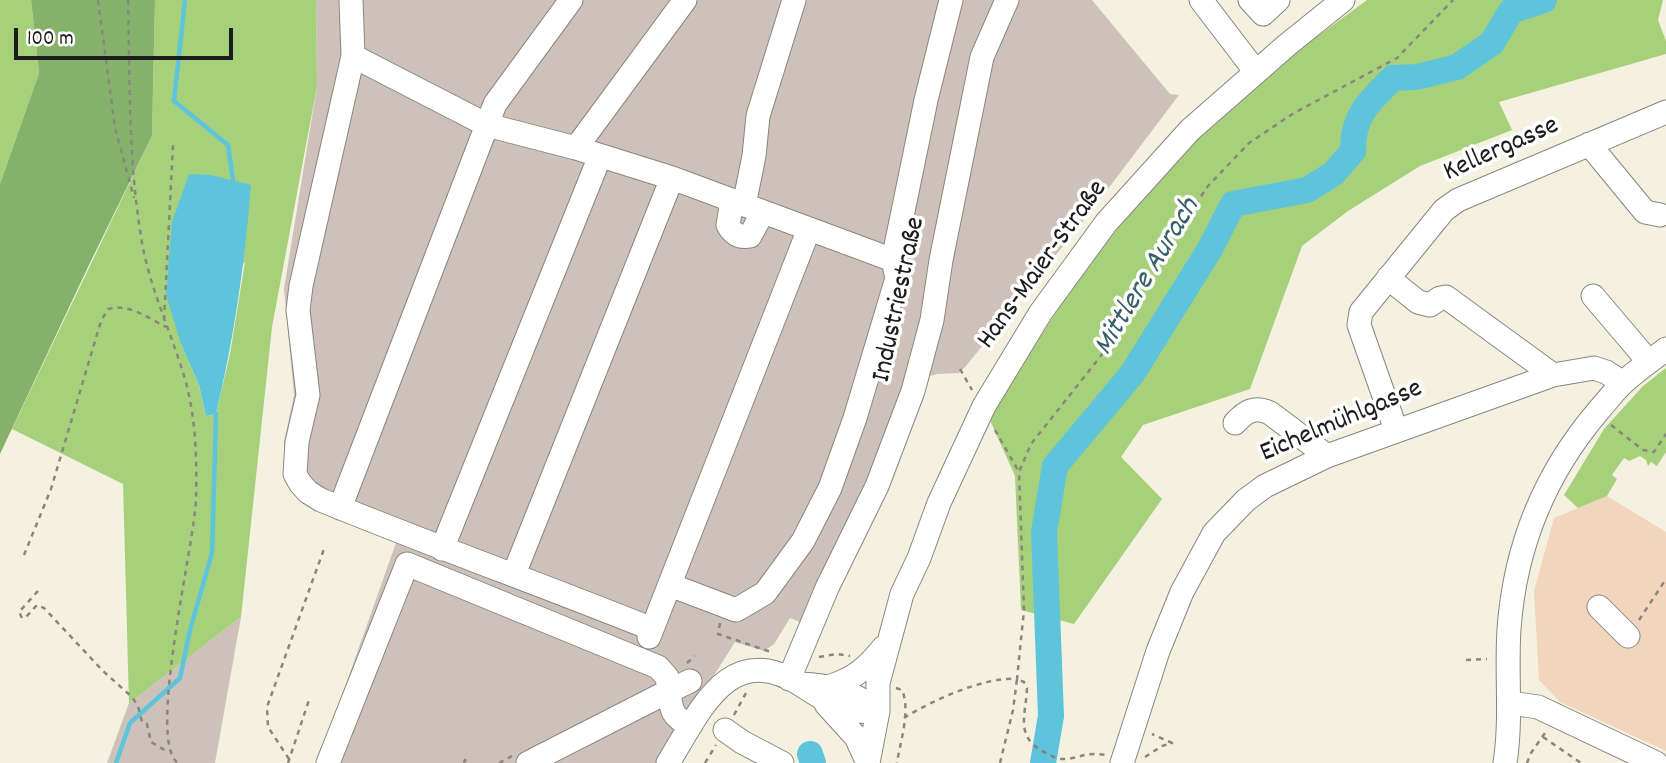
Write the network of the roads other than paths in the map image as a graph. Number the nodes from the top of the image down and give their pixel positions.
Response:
1 (351, 0) edge
2 (571, 0) edge
3 (685, 0) edge
4 (794, 0) edge
5 (951, 0) edge
6 (1007, 0) edge
7 (1201, 0) edge
8 (1250, 0) edge
9 (1278, 0) edge
10 (1343, 0) edge
11 (353, 55) junction
12 (1256, 72) junction
13 (1666, 112) edge
14 (487, 125) junction
15 (1589, 144) junction
16 (576, 148) junction
17 (600, 156) junction
18 (672, 178) junction
19 (746, 206) junction
20 (1660, 215) dead end
21 (809, 229) junction
22 (893, 260) junction
23 (1388, 278) junction
24 (1593, 296) dead end
25 (1658, 355) edge
26 (1553, 375) junction
27 (1623, 383) junction
28 (1235, 423) dead end
29 (1396, 430) junction
30 (1326, 456) junction
31 (340, 508) junction
32 (442, 549) junction
33 (919, 558) junction
34 (514, 574) junction
35 (670, 585) junction
36 (1600, 607) dead end
37 (1628, 636) road end
38 (888, 643) junction
39 (690, 681) dead end
40 (795, 682) junction
41 (669, 691) junction
42 (827, 693) junction
43 (1510, 703) junction
44 (878, 711) junction
45 (691, 725) junction
46 (725, 730) dead end
47 (1620, 755) edge
48 (1123, 761) edge
49 (328, 763) edge
50 (528, 763) edge
51 (668, 763) edge
52 (782, 763) edge
53 (868, 763) edge
54 (1504, 763) edge
55 (1656, 763) edge

1 - 11 street
2 - 14 street
3 - 16 street
4 - 19 street
5 - 22 street
6 - 40 street, Industriestraße
7 - 12 street
8 - 9 street
10 - 12 street, Hans-Maier-Straße
11 - 14 street
11 - 31 street
12 - 33 street, Hans-Maier-Straße
13 - 15 street, Kellergasse
14 - 16 street
14 - 31 street
15 - 20 street
15 - 23 street, Kellergasse
16 - 17 street
17 - 18 street
17 - 32 street
18 - 19 street
18 - 34 street
19 - 21 street
21 - 22 street
21 - 35 street
22 - 35 street
23 - 26 street
23 - 29 street, Kellergasse
24 - 25 street
25 - 27 street
26 - 27 street, Eichelmühlgasse
26 - 29 street, Eichelmühlgasse
27 - 43 street
28 - 30 street
29 - 30 street, Eichelmühlgasse
30 - 48 street, Eichelmühlgasse
31 - 32 street
32 - 34 street
33 - 38 street, Hans-Maier-Straße
33 - 44 street, Hans-Maier-Straße
34 - 35 street
36 - 37 street
38 - 42 street
38 - 44 street, Hans-Maier-Straße
39 - 41 street
40 - 42 street
40 - 45 street
41 - 45 street
41 - 49 street
41 - 50 street
42 - 44 street
42 - 53 street
43 - 47 street
43 - 54 street
44 - 53 street, Hans-Maier-Straße
45 - 51 street
46 - 52 street
47 - 55 street

